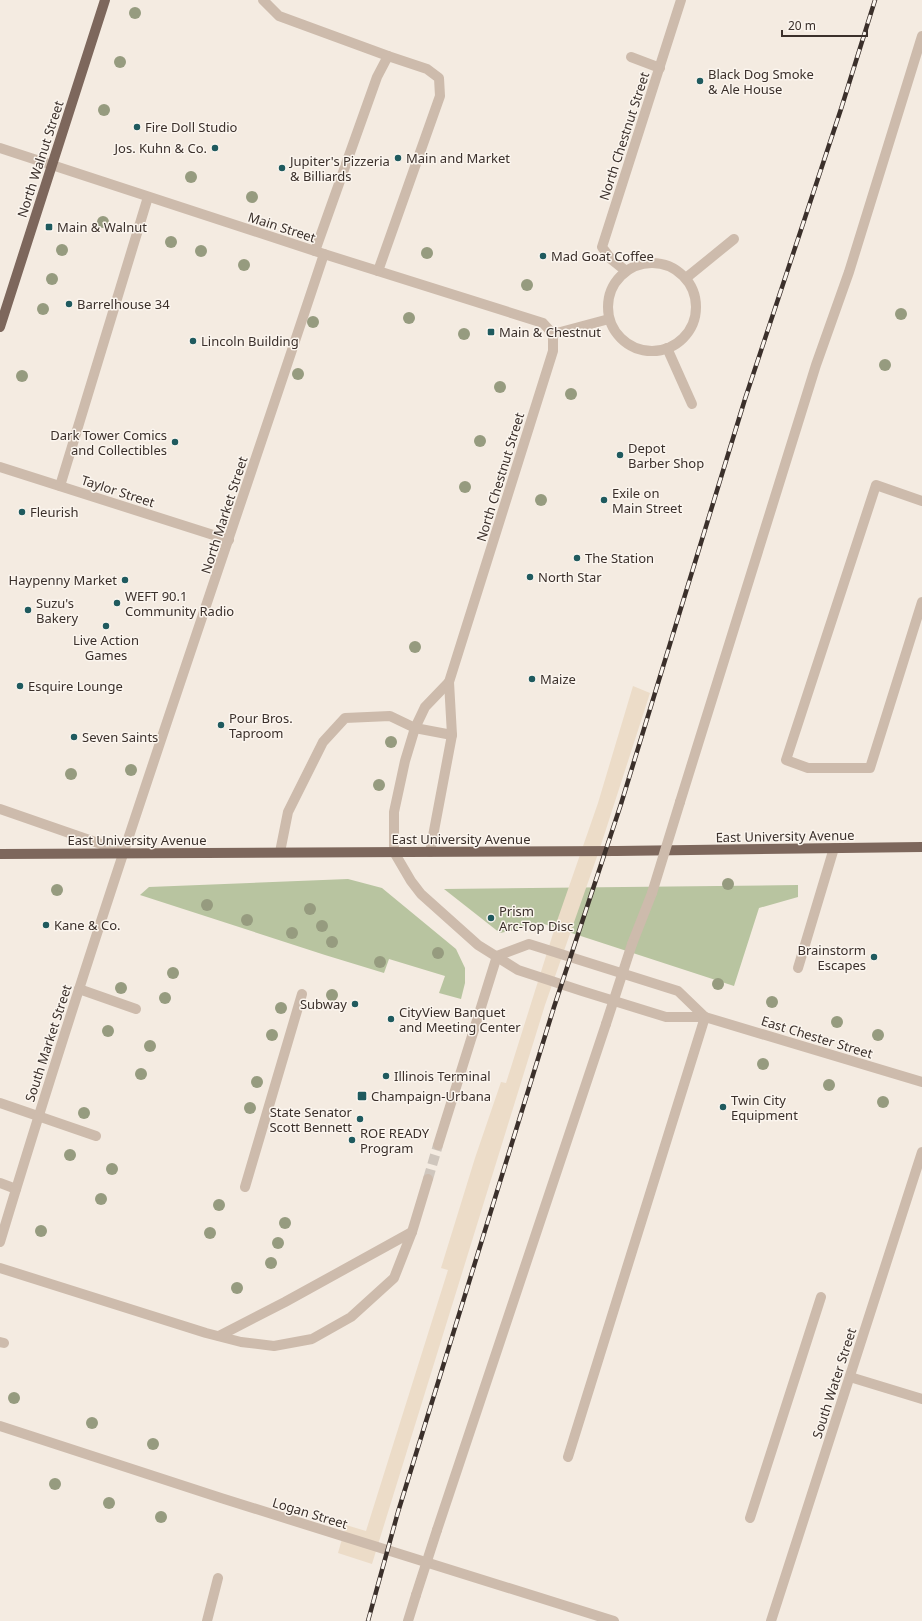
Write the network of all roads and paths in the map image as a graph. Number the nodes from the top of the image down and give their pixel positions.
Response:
1 (105, 0) edge
2 (263, 0) edge
3 (681, 0) edge
4 (922, 36) edge
5 (388, 56) junction
6 (631, 58) dead end
7 (660, 68) junction
8 (0, 148) edge
9 (52, 166) junction
10 (148, 197) junction
11 (734, 239) dead end
12 (320, 252) junction
13 (378, 271) junction
14 (626, 271) junction
15 (686, 278) junction
16 (609, 319) junction
17 (0, 327) edge
18 (553, 334) junction
19 (667, 348) junction
20 (692, 404) dead end
21 (0, 467) edge
22 (60, 486) junction
23 (922, 501) edge
24 (229, 540) junction
25 (922, 602) edge
26 (450, 682) junction
27 (415, 728) junction
28 (452, 735) junction
29 (0, 809) edge
30 (922, 847) edge
31 (834, 848) junction
32 (124, 852) junction
33 (280, 852) junction
34 (394, 852) junction
35 (430, 852) junction
36 (0, 854) edge
37 (497, 956) junction
38 (798, 968) dead end
39 (79, 989) junction
40 (302, 994) dead end
41 (136, 1009) dead end
42 (704, 1017) junction
43 (922, 1082) edge
44 (0, 1103) edge
45 (38, 1116) junction
46 (96, 1136) dead end
47 (438, 1145) tunnel mouth
48 (922, 1152) edge
49 (428, 1179) tunnel mouth
50 (0, 1183) edge
51 (245, 1187) dead end
52 (16, 1189) junction
53 (412, 1232) junction
54 (0, 1242) edge
55 (0, 1268) edge
56 (821, 1297) dead end
57 (219, 1336) junction
58 (850, 1377) junction
59 (922, 1399) edge
60 (0, 1426) edge
61 (568, 1457) dead end
62 (750, 1518) dead end
63 (218, 1578) dead end
64 (207, 1621) edge
65 (408, 1621) edge
66 (614, 1621) edge
67 (771, 1621) edge

1 - 9 main road, North Walnut Street
2 - 5 street
3 - 7 street, North Chestnut Street
4 - 65 street, bridge
5 - 12 street, North Market Street
5 - 13 street
6 - 7 street
7 - 14 street, North Chestnut Street
8 - 9 street, Main Street
9 - 10 street, Main Street
9 - 17 main road, North Walnut Street
10 - 12 street, Main Street
10 - 22 street
11 - 15 street
12 - 13 street, Main Street
12 - 24 street, North Market Street
13 - 18 street, Main Street
14 - 15 street
14 - 16 street
15 - 19 street
16 - 18 street
16 - 19 street
18 - 26 street, North Chestnut Street
19 - 20 street
21 - 22 street, Taylor Street
22 - 24 street, Taylor Street
23 - 25 street
24 - 32 street, North Market Street
26 - 27 street, North Chestnut Street
26 - 28 street, North Chestnut Street
27 - 28 street
27 - 33 street
27 - 34 street, North Chestnut Street
28 - 35 street, North Chestnut Street
29 - 32 street
30 - 31 main road, East University Avenue
31 - 35 main road, East University Avenue
31 - 38 street
32 - 33 main road, East University Avenue
32 - 36 main road, East University Avenue
32 - 39 street, South Market Street
33 - 34 main road, East University Avenue
34 - 35 main road, East University Avenue
34 - 37 street, East Chester Street
37 - 42 street, East Chester Street
37 - 42 street, East Chester Street
37 - 47 street
39 - 41 street
39 - 45 street, South Market Street
40 - 51 street
42 - 43 street, East Chester Street
42 - 61 street
44 - 45 street
45 - 46 street
45 - 52 street, South Market Street
48 - 58 street, South Water Street
49 - 53 street
50 - 52 street
52 - 54 street, South Market Street
53 - 57 street
53 - 57 street
55 - 57 street
56 - 62 street
58 - 59 street
58 - 67 street, South Water Street
60 - 66 street, Logan Street
63 - 64 street

